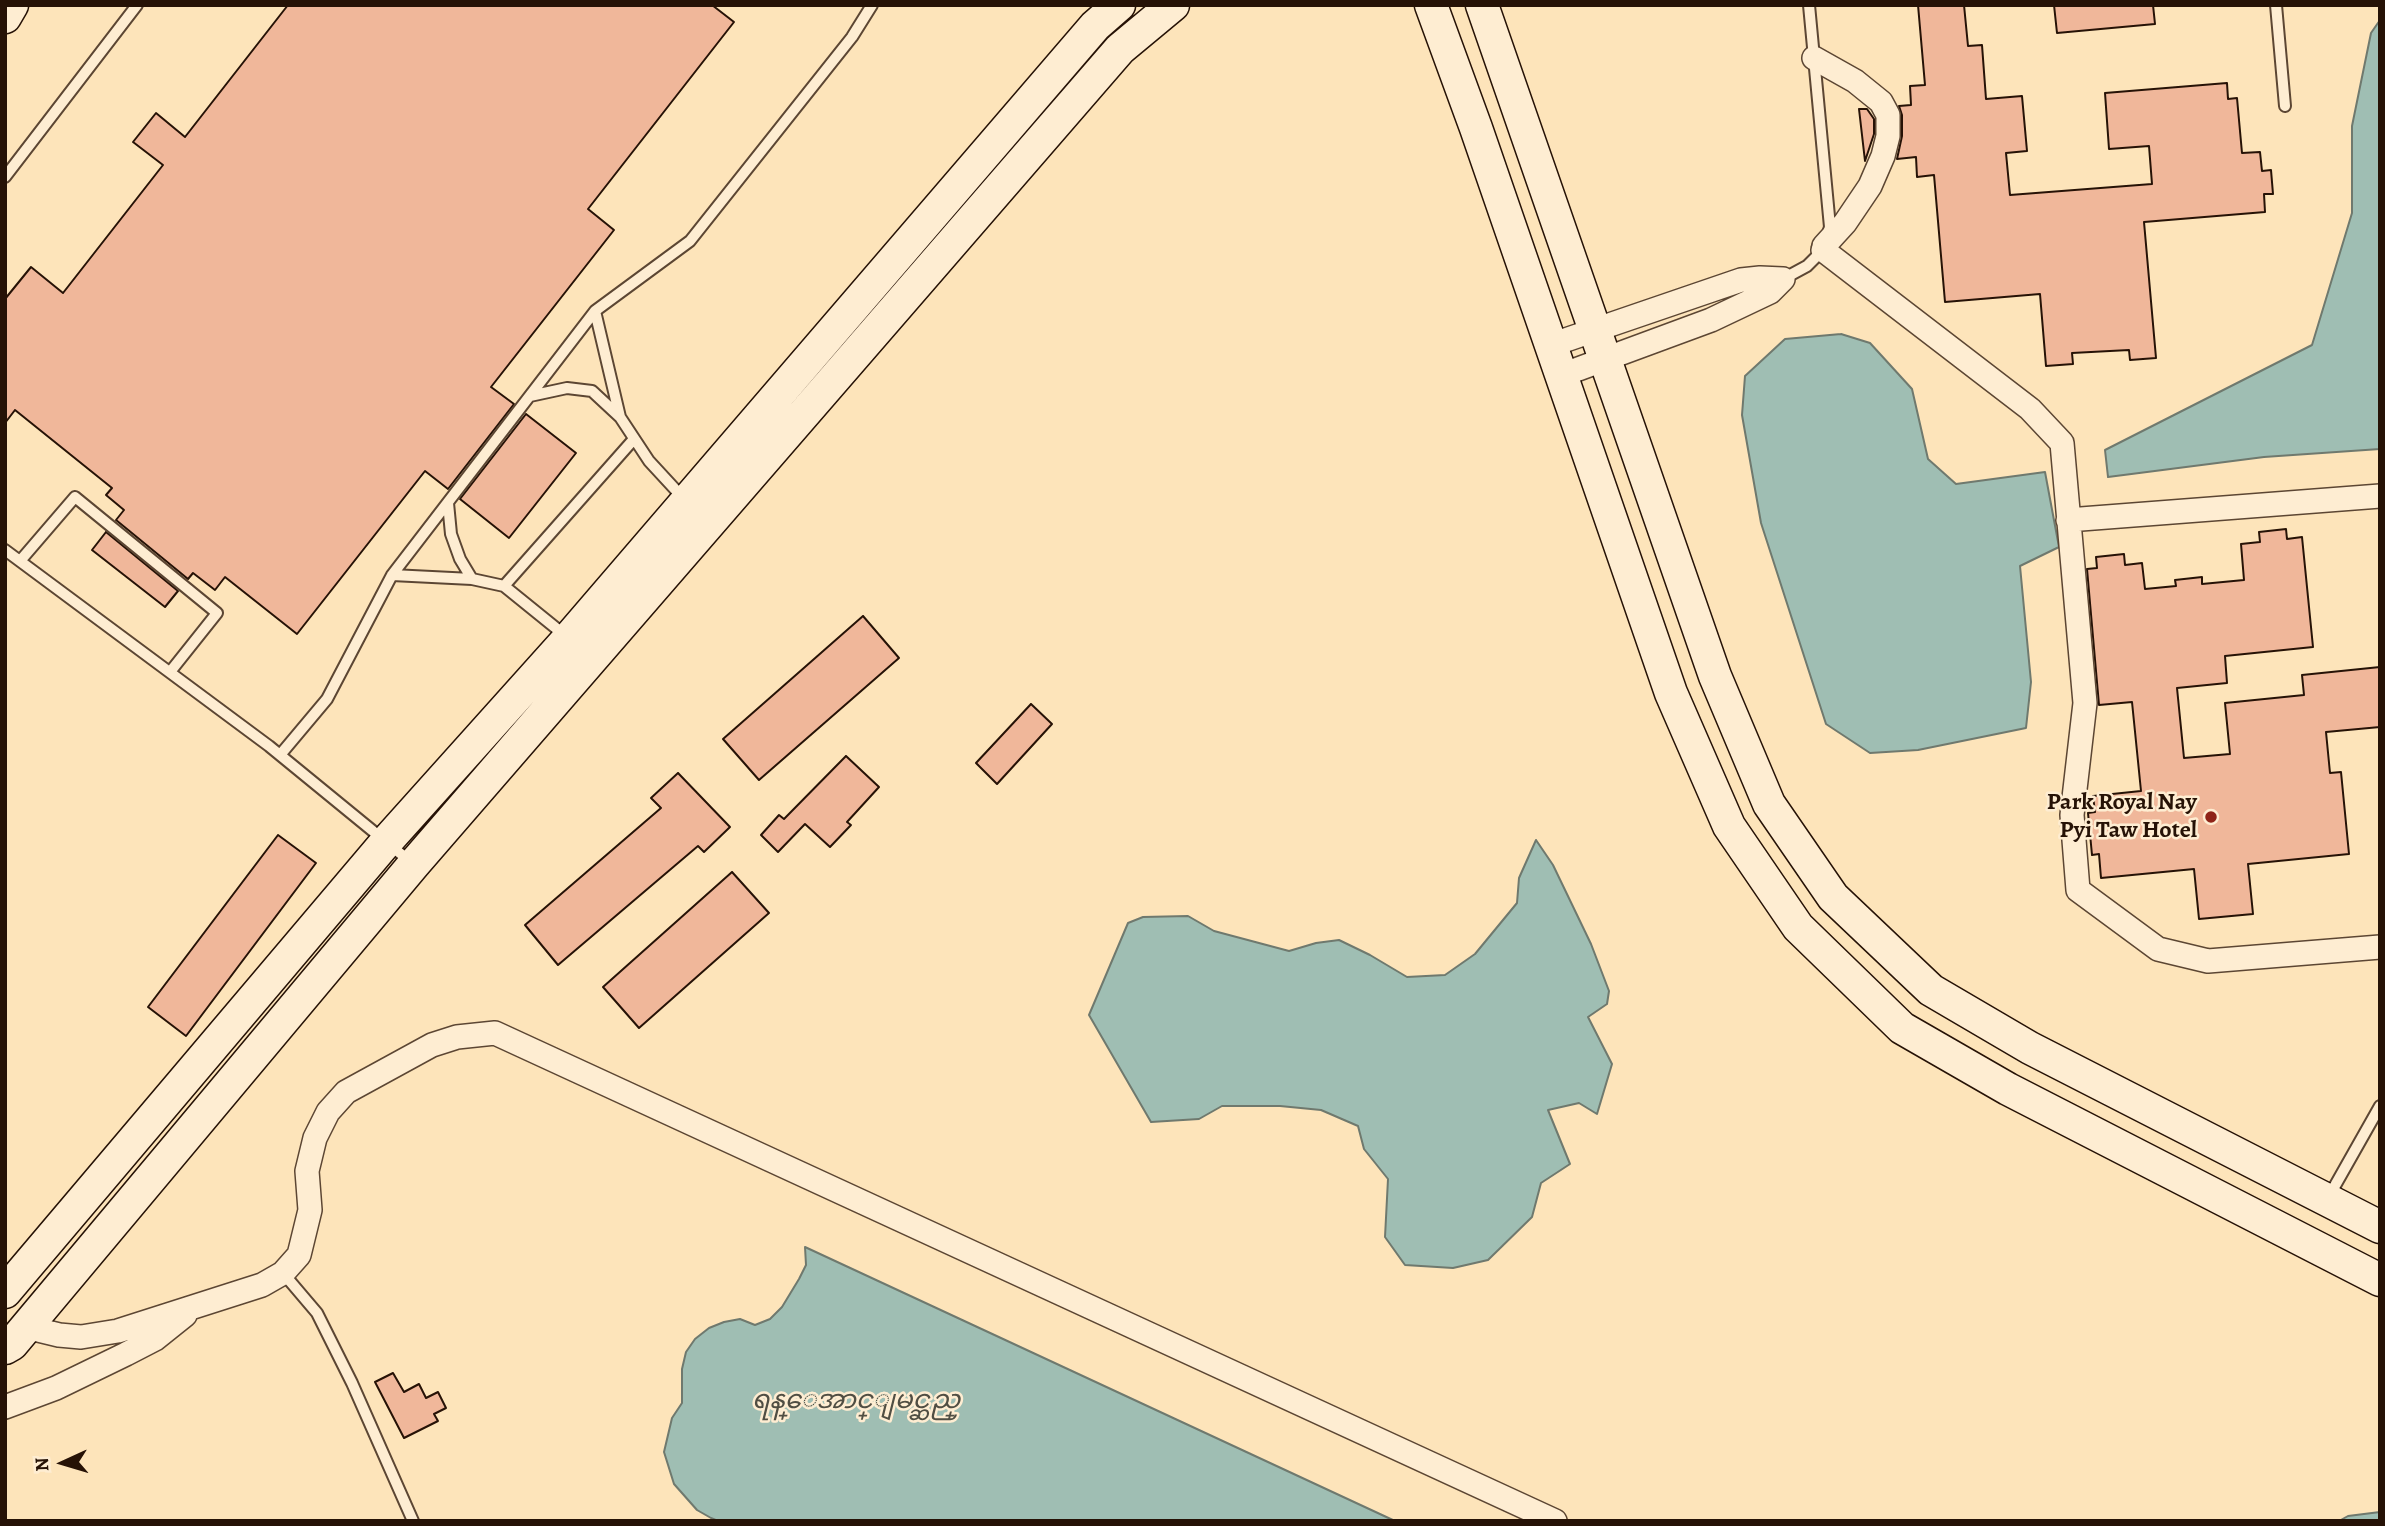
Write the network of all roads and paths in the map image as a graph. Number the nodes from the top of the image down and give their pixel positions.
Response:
1 (12, 5) edge
2 (137, 5) edge
3 (872, 5) edge
4 (1119, 5) edge
5 (1173, 5) edge
6 (1431, 5) edge
7 (1482, 5) edge
8 (1809, 5) edge
9 (2276, 5) edge
10 (5, 17) edge
11 (1814, 58) junction
12 (2286, 106) dead end
13 (5, 177) edge
14 (1824, 248) junction
15 (1783, 279) junction
16 (594, 311) junction
17 (1595, 329) junction
18 (1551, 345) junction
19 (1606, 359) junction
20 (1562, 375) junction
21 (530, 396) junction
22 (620, 417) junction
23 (634, 439) junction
24 (2380, 496) edge
25 (448, 503) junction
26 (699, 510) junction
27 (2068, 520) junction
28 (5, 550) edge
29 (20, 561) junction
30 (392, 575) junction
31 (472, 579) junction
32 (504, 586) junction
33 (582, 648) junction
34 (170, 672) junction
35 (280, 755) junction
36 (386, 842) junction
37 (414, 864) junction
38 (2380, 947) edge
39 (2380, 1106) edge
40 (2327, 1200) junction
41 (2380, 1227) edge
42 (283, 1273) junction
43 (2380, 1280) edge
44 (5, 1292) edge
45 (199, 1305) junction
46 (16, 1337) edge
47 (5, 1408) edge
48 (413, 1521) edge
49 (1555, 1521) edge

1 - 10 street
2 - 13 lane
3 - 16 lane
4 - 26 street
5 - 26 street
6 - 18 street
7 - 17 street
8 - 11 lane
9 - 12 lane
11 - 14 lane
11 - 14 street
14 - 15 lane
14 - 27 street
15 - 17 street
15 - 19 street
16 - 21 lane
16 - 22 lane
17 - 18 street
17 - 19 street
18 - 20 street
19 - 20 street
19 - 40 street
20 - 43 street
21 - 22 lane
21 - 25 lane
22 - 23 lane
23 - 26 lane
23 - 32 lane
24 - 27 street
25 - 30 lane
25 - 31 lane
26 - 33 street
27 - 38 street
28 - 29 lane
29 - 34 lane
29 - 34 lane
30 - 31 lane
30 - 35 lane
31 - 32 lane
32 - 33 lane
33 - 36 street
33 - 37 street
34 - 35 lane
35 - 36 lane
36 - 37 lane
36 - 44 street
37 - 46 street
39 - 40 lane
40 - 41 street
42 - 45 street
42 - 48 lane
42 - 49 street
45 - 46 street
45 - 47 street

